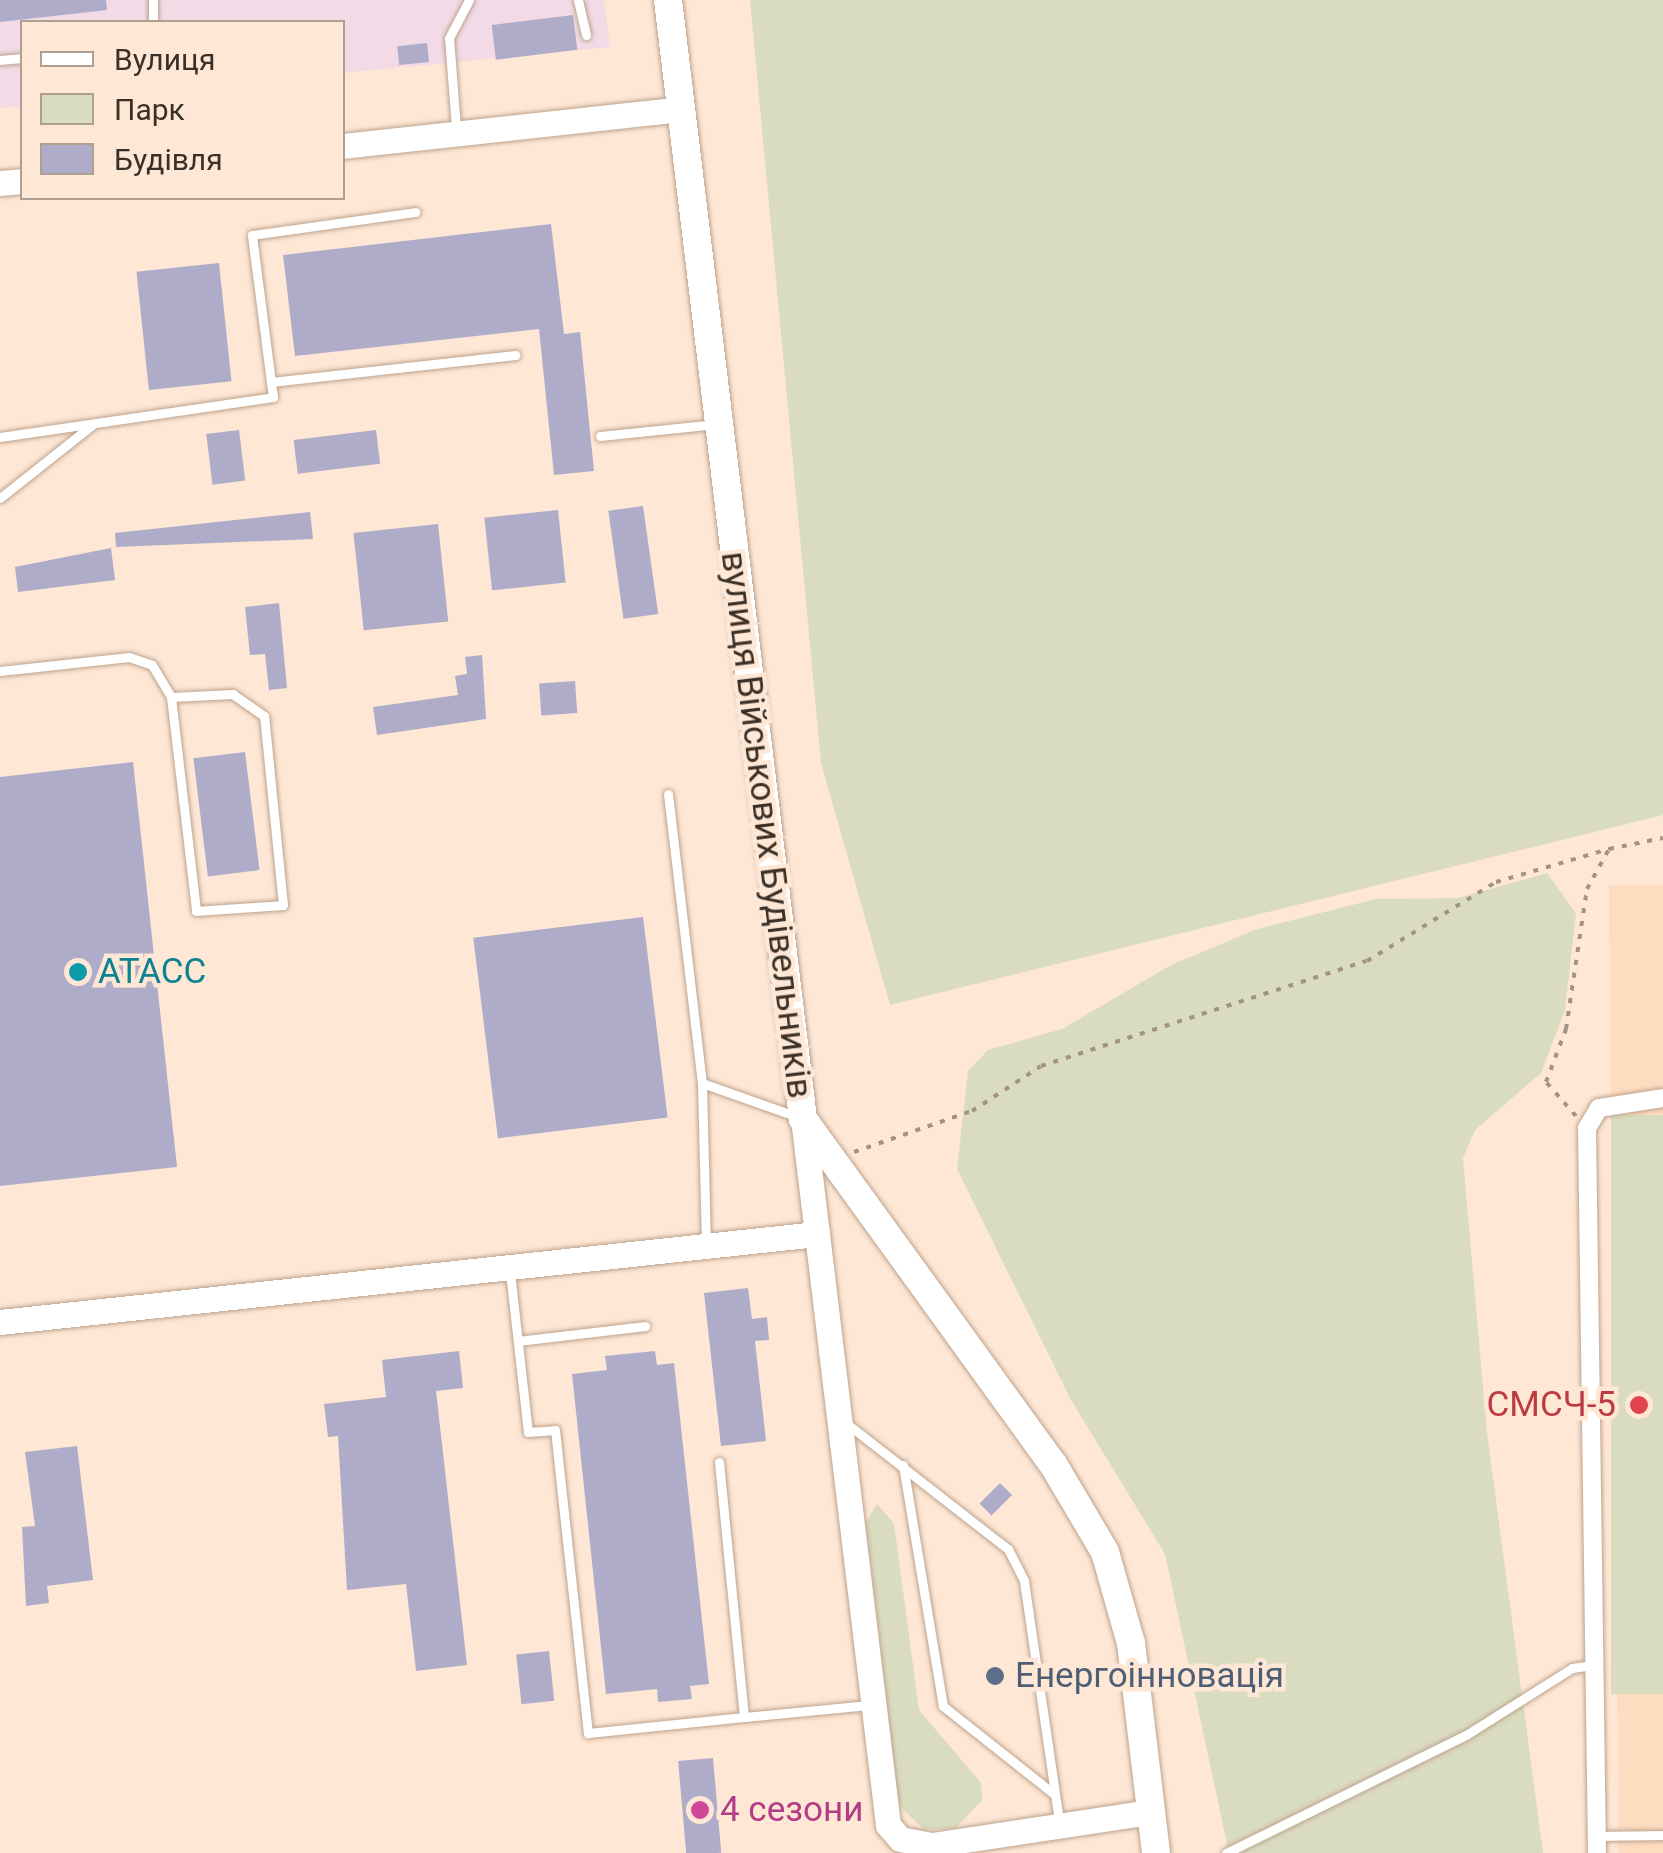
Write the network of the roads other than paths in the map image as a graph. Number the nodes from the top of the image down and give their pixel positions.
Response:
1 (469, 0) edge
2 (578, 0) edge
3 (668, 0) edge
4 (586, 36) dead end
5 (680, 109) junction
6 (456, 134) junction
7 (345, 146) edge
8 (416, 212) dead end
9 (516, 355) dead end
10 (271, 382) junction
11 (95, 423) junction
12 (716, 424) junction
13 (600, 436) dead end
14 (0, 437) edge
15 (0, 498) edge
16 (0, 671) edge
17 (171, 697) junction
18 (668, 794) dead end
19 (702, 1083) junction
20 (1663, 1098) edge
21 (803, 1118) junction
22 (817, 1234) junction
23 (706, 1246) junction
24 (510, 1269) junction
25 (0, 1322) edge
26 (645, 1326) dead end
27 (518, 1341) junction
28 (840, 1419) junction
29 (719, 1462) dead end
30 (903, 1465) junction
31 (1594, 1665) junction
32 (872, 1705) junction
33 (744, 1718) junction
34 (1054, 1794) junction
35 (1151, 1812) junction
36 (1060, 1828) junction
37 (1663, 1835) edge
38 (1597, 1845) edge
39 (1156, 1853) edge
40 (1226, 1853) edge

1 - 6 lane
2 - 4 lane
3 - 5 main road, вулиця Військових Будівельників
5 - 6 street
5 - 12 main road, вулиця Військових Будівельників
6 - 7 street
8 - 10 lane
9 - 10 lane
10 - 11 lane
11 - 14 lane
11 - 15 lane
12 - 13 lane
12 - 21 main road, вулиця Військових Будівельників
16 - 17 lane
17 - 17 lane
18 - 19 lane
19 - 21 lane
19 - 23 lane
20 - 31 street
21 - 22 street
21 - 35 main road, вулиця Військових Будівельників
22 - 23 street
22 - 28 street
23 - 24 street
24 - 25 street
24 - 27 lane
26 - 27 lane
27 - 33 lane
28 - 30 lane
28 - 32 street
29 - 33 lane
30 - 34 lane
30 - 34 lane
31 - 38 street
31 - 40 lane
32 - 33 lane
32 - 36 street
34 - 36 lane
35 - 36 street
35 - 39 main road, вулиця Військових Будівельників
37 - 38 lane

